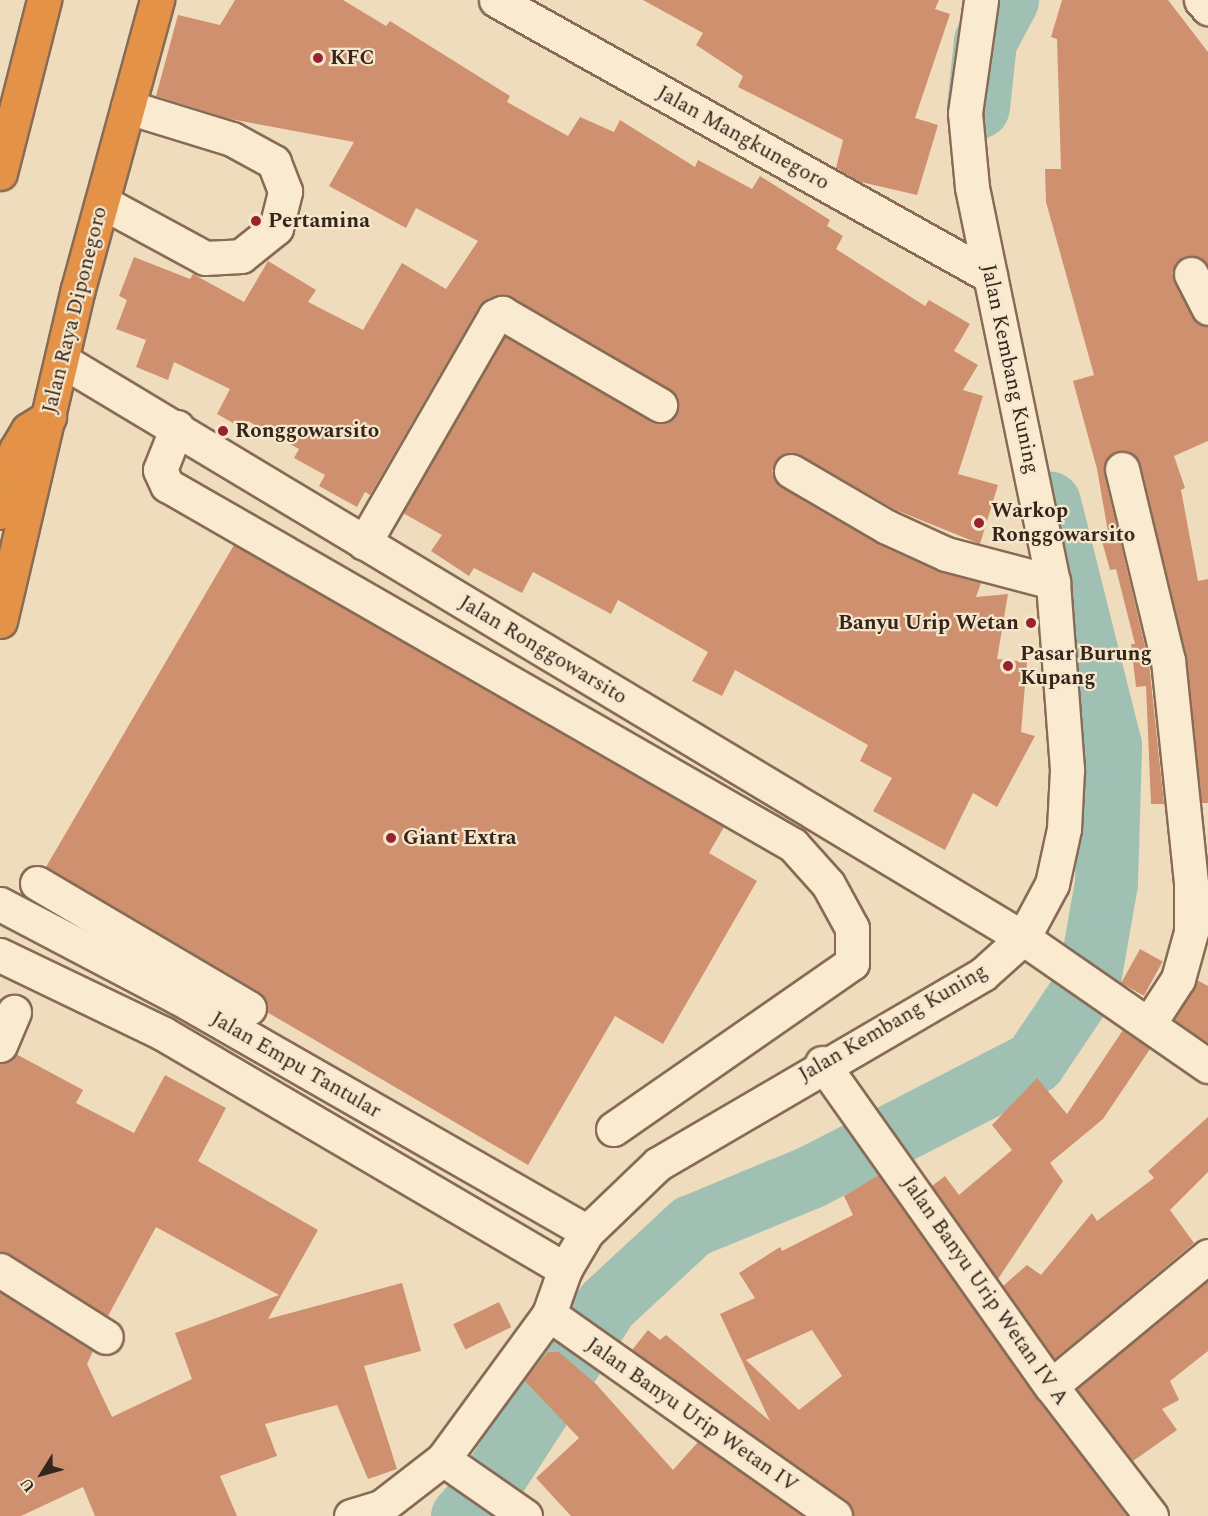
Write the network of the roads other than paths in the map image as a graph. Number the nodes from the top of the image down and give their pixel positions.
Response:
1 (44, 0) edge
2 (157, 0) edge
3 (496, 0) edge
4 (981, 0) edge
5 (1201, 0) edge
6 (1208, 8) edge
7 (128, 107) junction
8 (0, 173) edge
9 (102, 202) junction
10 (1191, 274) dead end
11 (990, 276) junction
12 (1208, 308) edge
13 (63, 361) junction
14 (660, 405) dead end
15 (49, 417) junction
16 (177, 427) junction
17 (1122, 469) dead end
18 (791, 471) dead end
19 (0, 512) edge
20 (364, 543) junction
21 (1053, 582) junction
22 (0, 621) edge
23 (37, 883) dead end
24 (0, 904) edge
25 (1023, 938) junction
26 (0, 955) edge
27 (186, 985) junction
28 (249, 1008) dead end
29 (14, 1012) dead end
30 (1138, 1015) junction
31 (164, 1035) junction
32 (0, 1045) edge
33 (822, 1064) junction
34 (1208, 1066) edge
35 (613, 1129) dead end
36 (587, 1232) junction
37 (1208, 1256) edge
38 (565, 1269) junction
39 (0, 1270) edge
40 (549, 1314) junction
41 (106, 1337) dead end
42 (1051, 1386) junction
43 (443, 1459) junction
44 (351, 1516) edge
45 (525, 1516) edge
46 (835, 1516) edge
47 (1151, 1516) edge

1 - 8 highway
2 - 7 highway, Jalan Raya Diponegoro
3 - 11 street, Jalan Mangkunegoro
4 - 11 street, Jalan Kembang Kuning
5 - 6 street
7 - 9 highway, Jalan Raya Diponegoro
7 - 9 street
9 - 13 highway, Jalan Raya Diponegoro
10 - 12 street
11 - 21 street, Jalan Kembang Kuning
13 - 15 highway, Jalan Raya Diponegoro
13 - 16 street, Jalan Ronggowarsito
14 - 20 street
15 - 19 highway
15 - 22 highway, Jalan Raya Diponegoro
16 - 20 street, Jalan Ronggowarsito
16 - 35 street
17 - 30 street
18 - 21 street
20 - 25 street, Jalan Ronggowarsito
21 - 25 street, Jalan Kembang Kuning
23 - 27 street
24 - 27 street, Jalan Empu Tantular
25 - 30 street, Jalan Ronggowarsito
25 - 33 street, Jalan Kembang Kuning
26 - 31 street, Jalan Empu Tantular
27 - 28 street
27 - 31 street
27 - 36 street, Jalan Empu Tantular
29 - 32 street
30 - 34 street, Jalan Ronggowarsito
31 - 38 street, Jalan Empu Tantular
33 - 36 street, Jalan Kembang Kuning
33 - 42 street, Jalan Banyu Urip Wetan IV A
36 - 38 street, Jalan Kembang Kuning
37 - 42 street
38 - 40 street, Jalan Kembang Kuning
39 - 41 street
40 - 43 street, Jalan Kembang Kuning
40 - 46 street, Jalan Banyu Urip Wetan IV
42 - 47 street, Jalan Banyu Urip Wetan IV A
43 - 44 street, Jalan Kembang Kuning
43 - 45 street

